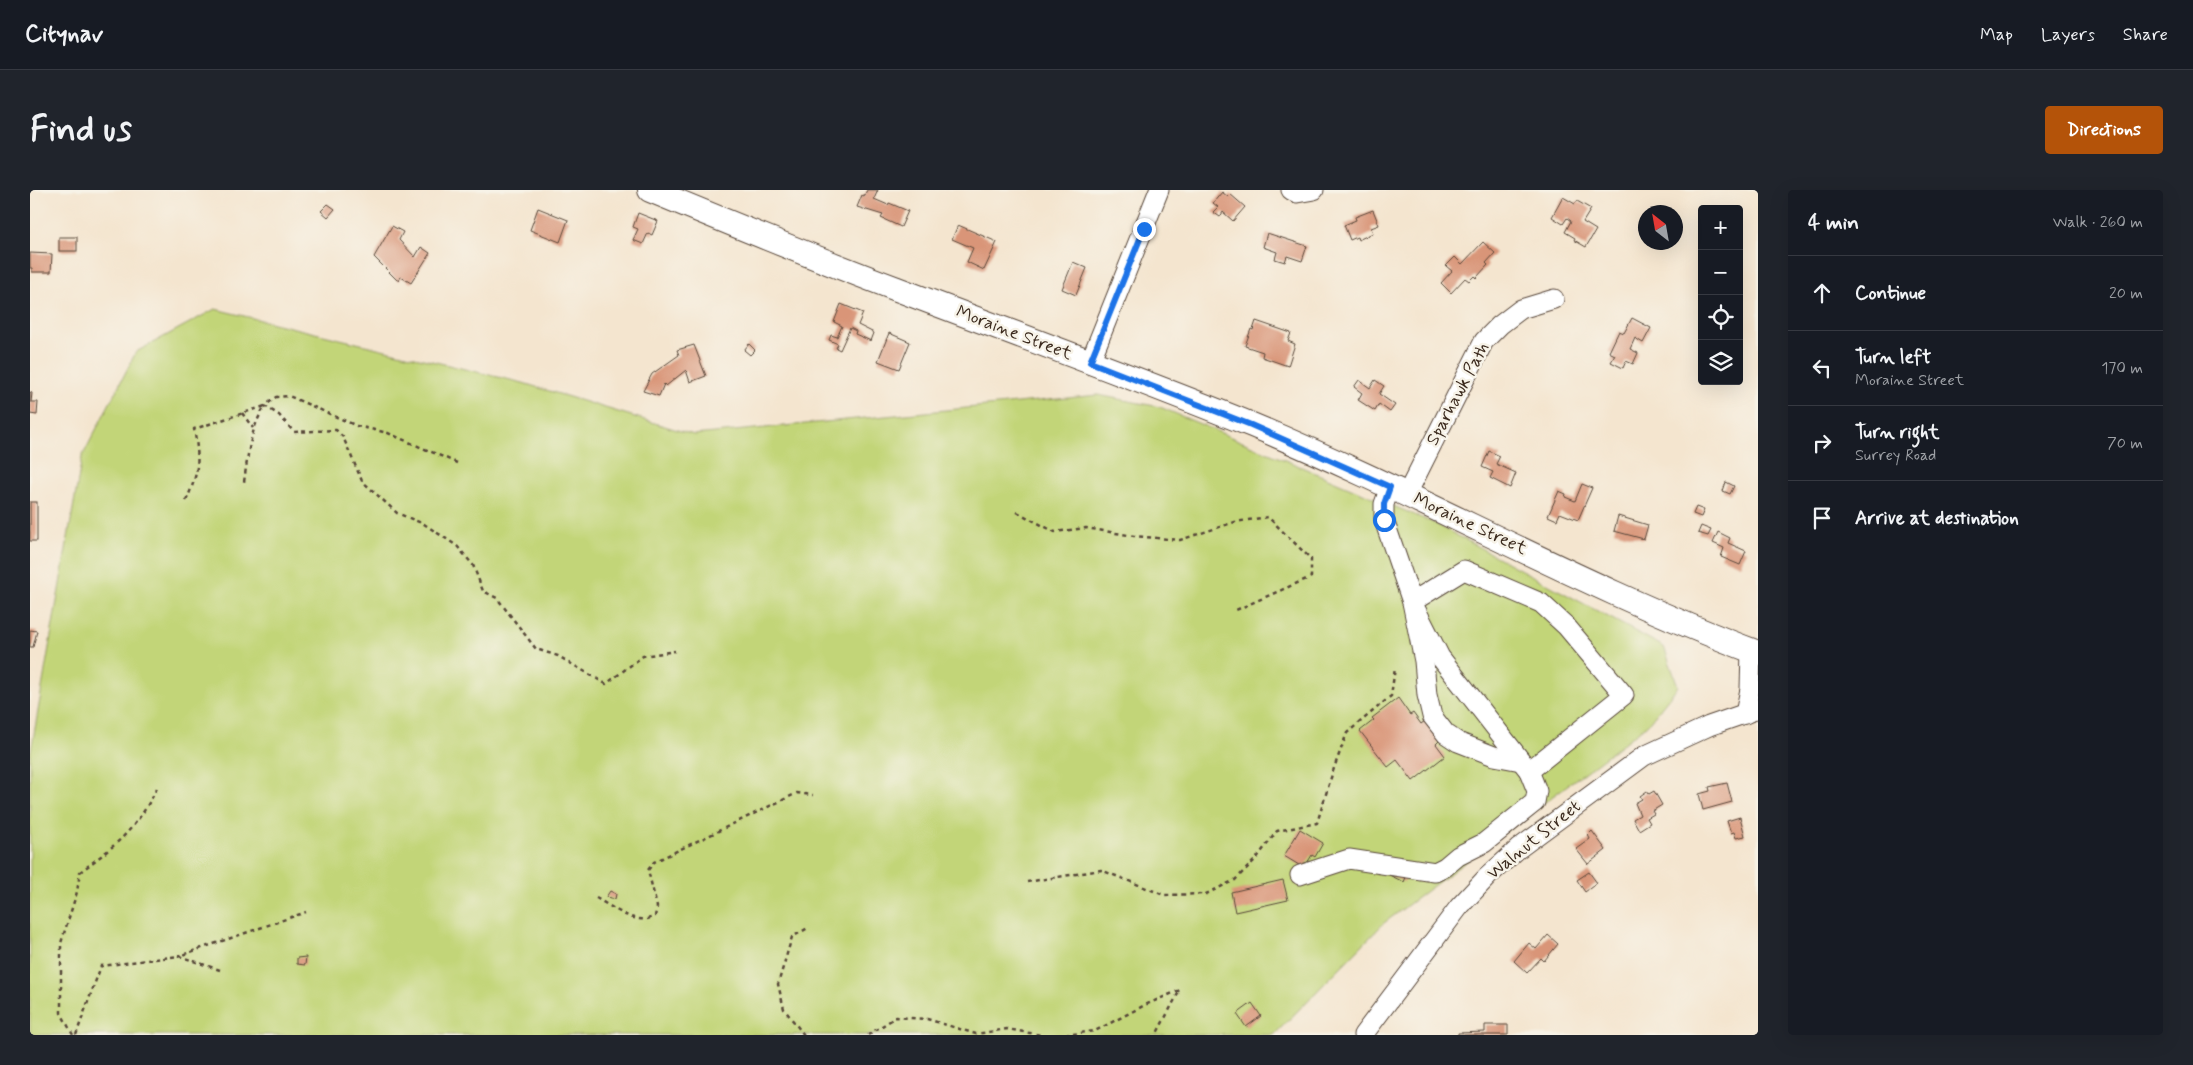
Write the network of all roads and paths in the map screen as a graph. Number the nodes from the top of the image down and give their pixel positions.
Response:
1 (650, 190) edge
2 (1159, 190) edge
3 (1291, 190) edge
4 (1314, 190) edge
5 (1554, 299) dead end
6 (1090, 362) junction
7 (265, 406) junction
8 (242, 413) junction
9 (253, 428) junction
10 (457, 463) dead end
11 (244, 482) dead end
12 (1399, 491) junction
13 (186, 501) dead end
14 (1017, 512) dead end
15 (1412, 602) junction
16 (1236, 610) dead end
17 (675, 651) dead end
18 (1755, 652) edge
19 (1395, 668) dead end
20 (1752, 711) edge
21 (1525, 766) junction
22 (157, 788) dead end
23 (812, 796) dead end
24 (1300, 875) dead end
25 (1027, 882) dead end
26 (596, 898) dead end
27 (306, 912) dead end
28 (808, 928) dead end
29 (179, 956) junction
30 (220, 970) dead end
31 (75, 1035) edge
32 (804, 1035) edge
33 (868, 1035) edge
34 (1040, 1035) edge
35 (1065, 1035) edge
36 (1156, 1035) edge
37 (1363, 1035) edge

1 - 6 main road, Moraine Street
2 - 6 street
3 - 4 street
5 - 12 street, Sparhawk Path
6 - 12 main road, Moraine Street
7 - 8 path
7 - 9 path
7 - 10 path
7 - 17 path
8 - 9 path
8 - 13 path
9 - 11 path
12 - 15 street, Sparhawk Path
12 - 18 main road, Moraine Street
14 - 16 path
15 - 21 street
15 - 21 street
15 - 21 street
18 - 20 street
19 - 25 path
20 - 37 street, Walnut Street
21 - 24 street
22 - 31 path
23 - 26 path
27 - 29 path
28 - 32 path
29 - 30 path
29 - 31 path
33 - 34 path
35 - 36 path

